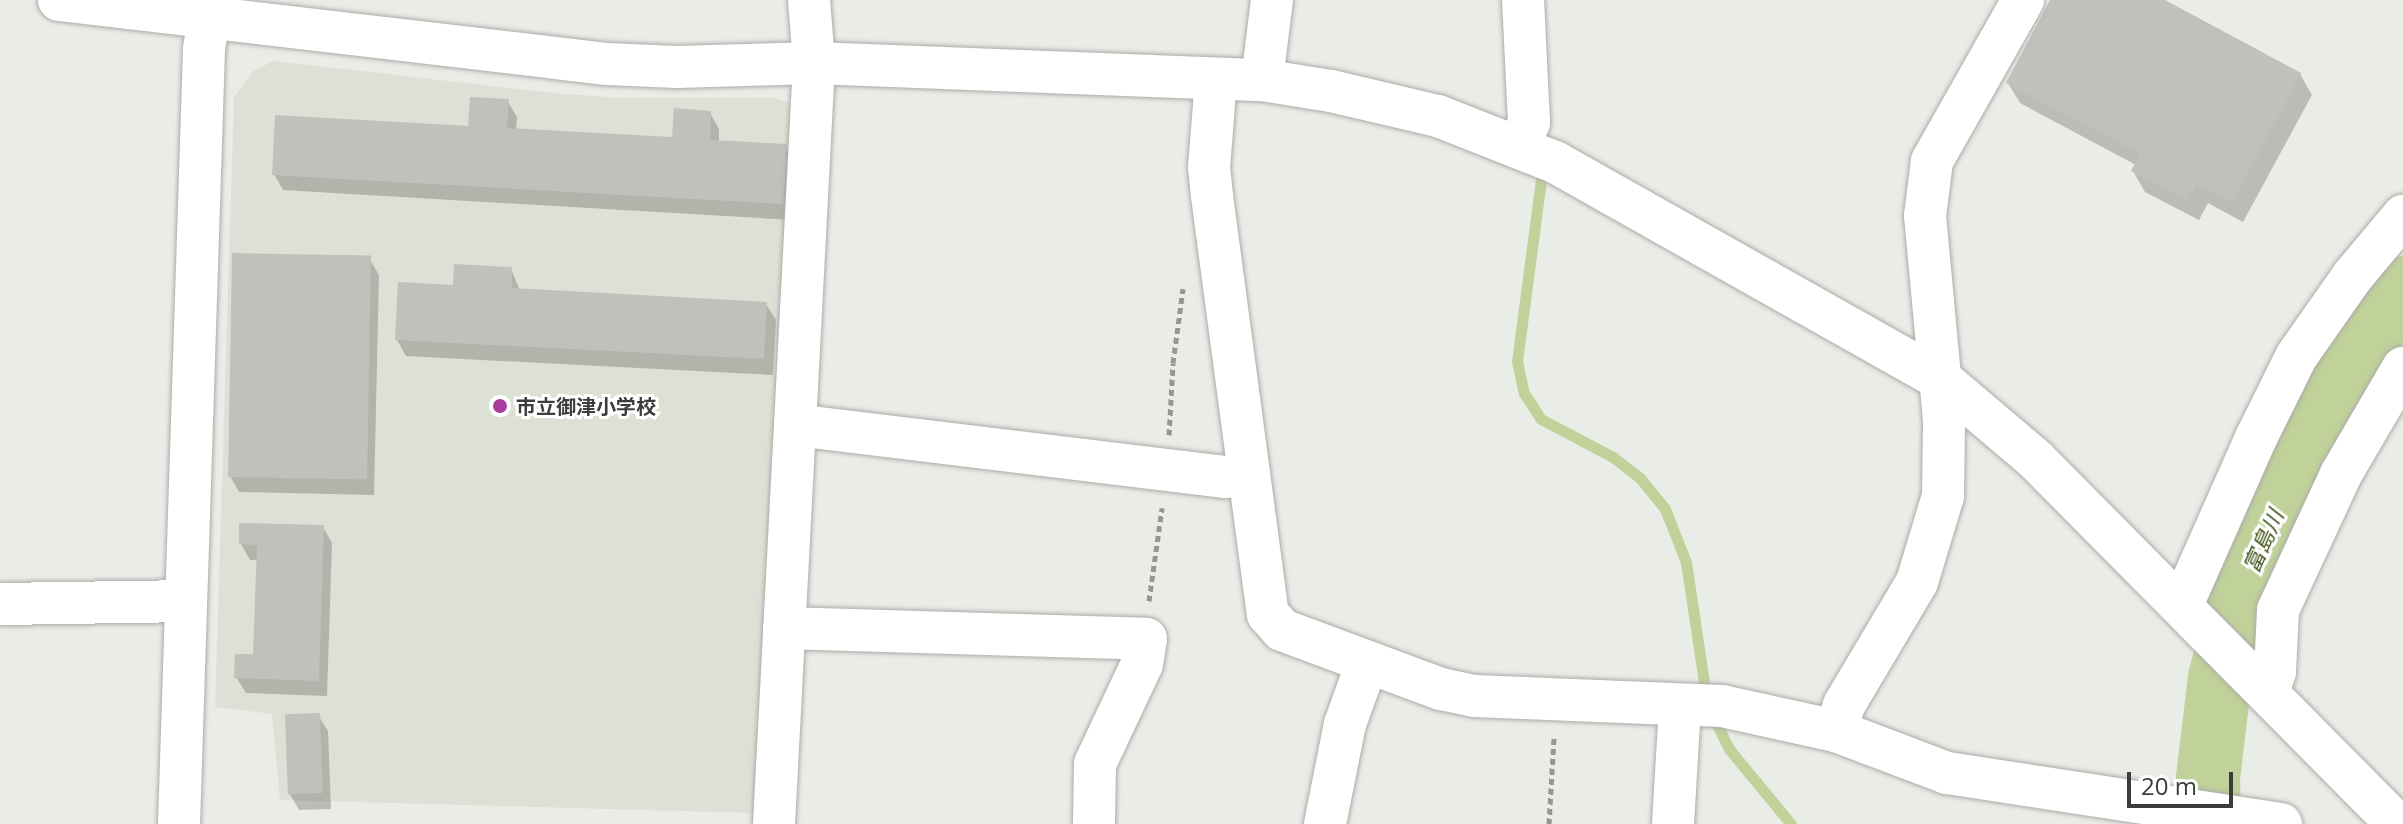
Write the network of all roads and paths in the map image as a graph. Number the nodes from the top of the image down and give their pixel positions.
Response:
1 (59, 0) edge
2 (809, 0) edge
3 (1272, 0) edge
4 (1523, 0) edge
5 (2023, 0) edge
6 (209, 19) junction
7 (814, 63) junction
8 (1216, 79) junction
9 (1262, 80) junction
10 (1519, 146) junction
11 (2403, 216) edge
12 (1184, 287) dead end
13 (2403, 368) edge
14 (1942, 380) junction
15 (795, 425) junction
16 (1167, 470) junction
17 (1249, 475) junction
18 (186, 601) junction
19 (0, 604) edge
20 (2190, 614) junction
21 (784, 628) junction
22 (1146, 639) junction
23 (1367, 663) junction
24 (2262, 687) junction
25 (1556, 700) junction
26 (1680, 706) junction
27 (1836, 731) junction
28 (2173, 814) edge
29 (2263, 822) edge
30 (2389, 822) edge
31 (179, 824) edge
32 (774, 824) edge
33 (1094, 824) edge
34 (1325, 824) edge
35 (1549, 824) edge
36 (1673, 824) edge

1 - 6 street
2 - 7 street
3 - 9 street
4 - 10 street
5 - 14 street
6 - 7 street
6 - 18 street
7 - 8 street
7 - 15 street
8 - 9 street
8 - 17 street
9 - 10 street
10 - 14 street
11 - 20 street
12 - 16 path
13 - 24 street
14 - 20 street
14 - 27 street
15 - 16 street
15 - 21 street
16 - 17 street
16 - 22 path
17 - 23 street
18 - 19 street
18 - 31 street
20 - 24 street
21 - 22 street
21 - 32 street
22 - 33 street
23 - 25 street
23 - 34 street
24 - 30 street
25 - 26 street
25 - 35 path
26 - 27 street
26 - 36 street
27 - 28 street
28 - 29 street

